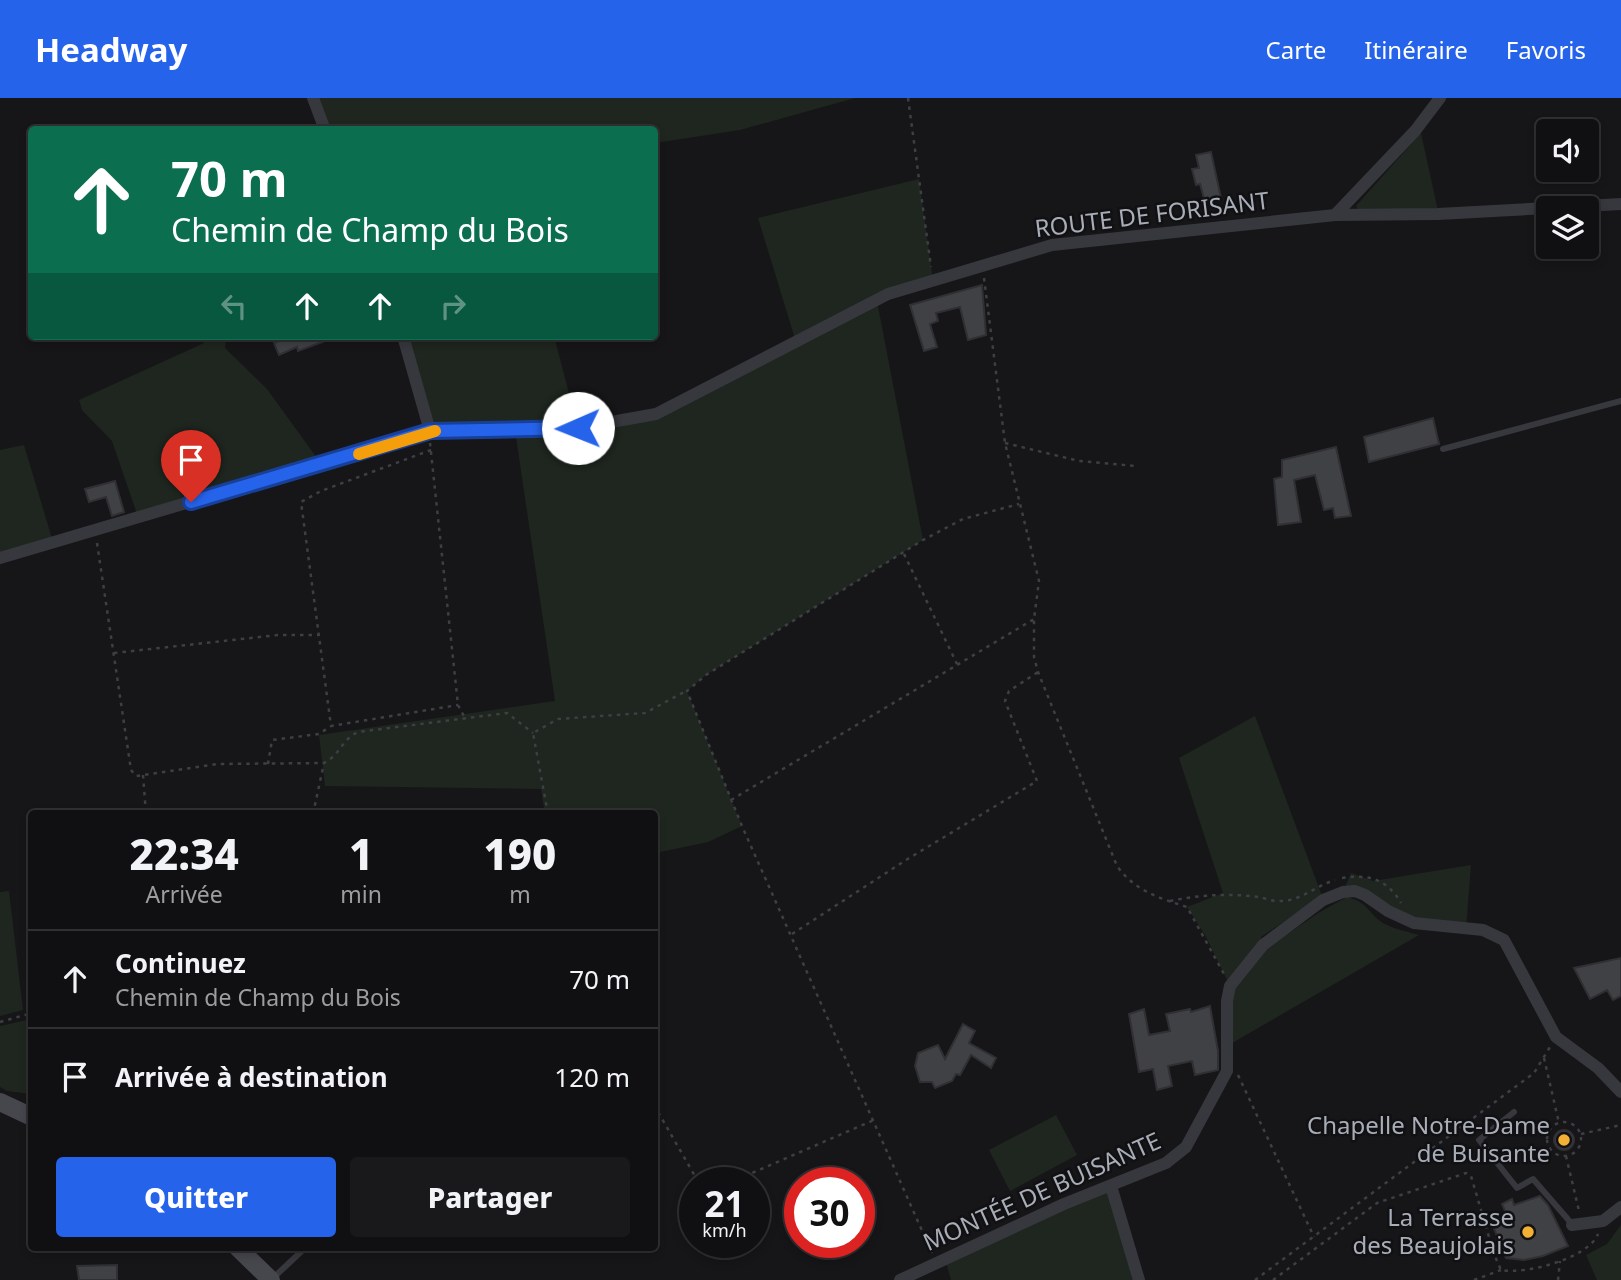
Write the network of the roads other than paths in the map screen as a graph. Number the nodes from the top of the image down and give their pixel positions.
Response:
1 (313, 98) edge
2 (1440, 98) edge
3 (324, 126) edge
4 (1621, 204) edge
5 (1335, 215) junction
6 (404, 340) edge
7 (1621, 401) edge
8 (430, 431) junction
9 (1443, 449) dead end
10 (0, 558) edge
11 (1621, 1092) edge
12 (0, 1102) edge
13 (1514, 1112) dead end
14 (28, 1115) edge
15 (1111, 1186) junction
16 (1621, 1207) edge
17 (1577, 1225) joint
18 (241, 1251) edge
19 (302, 1251) edge
20 (271, 1280) edge
21 (900, 1280) edge
22 (1139, 1280) edge

1 - 3 street
2 - 5 street
4 - 5 street, ROUTE DE FORISANT
5 - 8 street, ROUTE DE FORISANT
6 - 8 street
7 - 9 lane
8 - 10 street, ROUTE DE FORISANT
11 - 15 street, MONTÉE DE BUISANTE
12 - 14 main road
13 - 17 lane
15 - 21 street, MONTÉE DE BUISANTE
15 - 22 street
16 - 17 street
18 - 20 main road
19 - 20 lane

